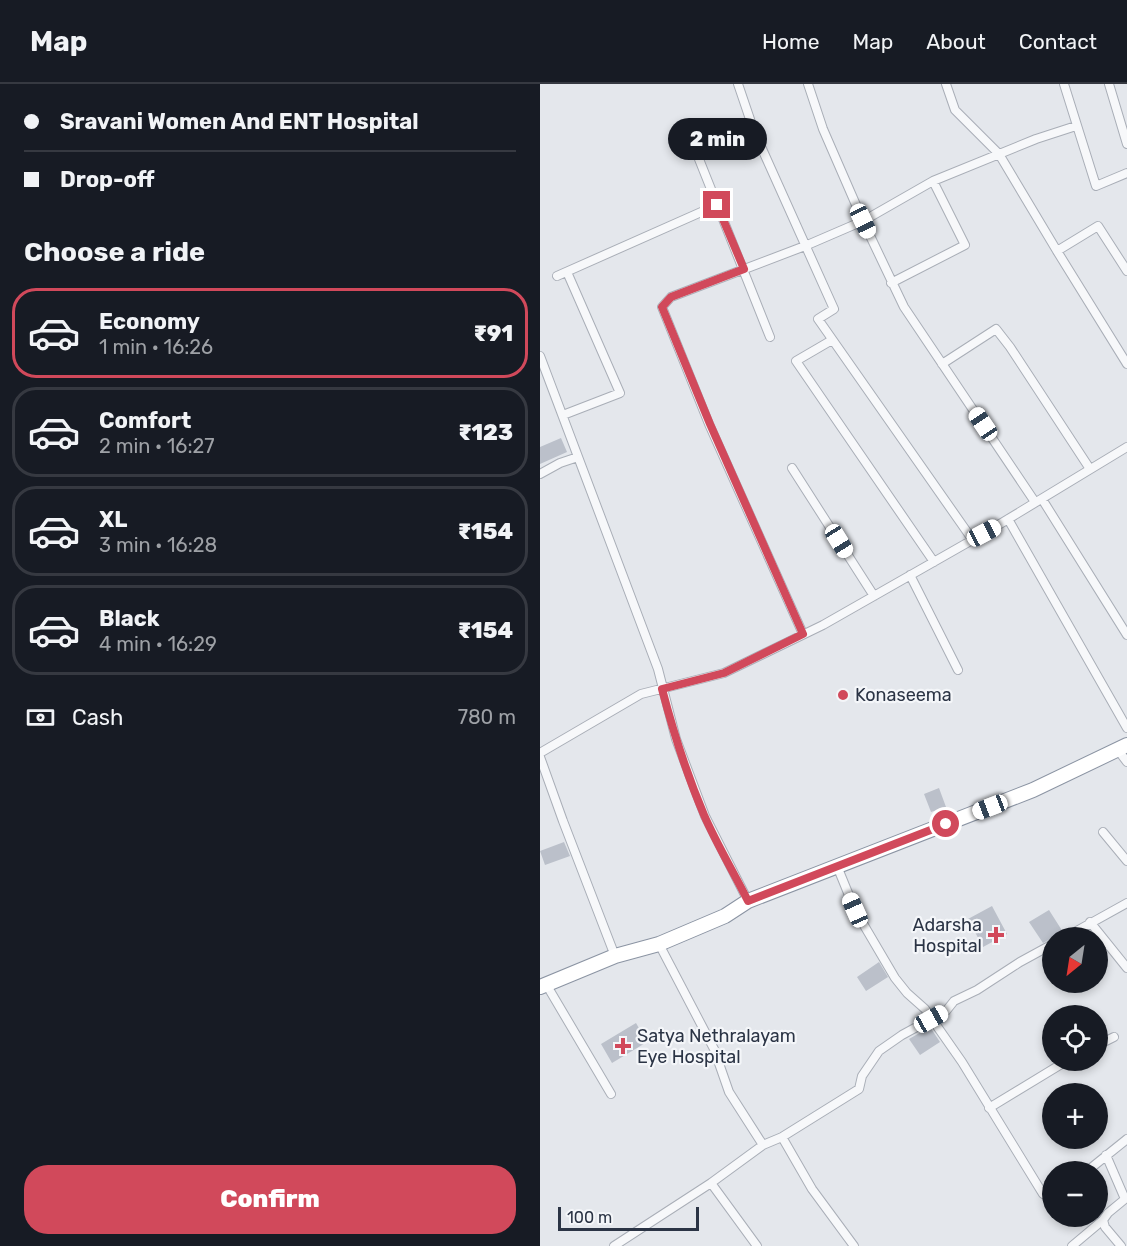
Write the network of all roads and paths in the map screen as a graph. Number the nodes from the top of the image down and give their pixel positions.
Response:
1 (738, 84) edge
2 (808, 84) edge
3 (946, 84) edge
4 (1064, 84) edge
5 (1109, 84) edge
6 (1076, 126) junction
7 (687, 129) dead end
8 (1127, 144) edge
9 (999, 154) junction
10 (1127, 173) edge
11 (933, 181) junction
12 (717, 205) junction
13 (863, 221) junction
14 (805, 246) junction
15 (1057, 251) junction
16 (744, 269) junction
17 (1127, 271) edge
18 (567, 272) junction
19 (557, 276) dead end
20 (891, 283) junction
21 (771, 337) dead end
22 (832, 339) junction
23 (540, 356) edge
24 (942, 364) junction
25 (1127, 364) edge
26 (562, 416) junction
27 (1127, 447) edge
28 (578, 457) junction
29 (792, 468) dead end
30 (1090, 469) junction
31 (540, 474) edge
32 (1038, 500) junction
33 (1008, 519) junction
34 (972, 539) junction
35 (934, 562) junction
36 (910, 575) junction
37 (874, 596) junction
38 (803, 634) junction
39 (1127, 635) edge
40 (958, 670) dead end
41 (662, 689) junction
42 (1127, 728) edge
43 (1123, 748) edge
44 (540, 755) edge
45 (1127, 762) edge
46 (1103, 832) dead end
47 (1127, 861) edge
48 (837, 866) junction
49 (748, 901) junction
50 (1127, 903) edge
51 (1090, 922) junction
52 (1082, 927) edge
53 (659, 944) junction
54 (1042, 950) edge
55 (615, 956) junction
56 (1127, 968) edge
57 (543, 985) edge
58 (931, 1019) junction
59 (1114, 1037) dead end
60 (1108, 1040) edge
61 (1050, 1071) edge
62 (611, 1094) dead end
63 (989, 1108) junction
64 (782, 1137) junction
65 (1127, 1139) edge
66 (763, 1145) junction
67 (1106, 1155) junction
68 (1099, 1161) edge
69 (711, 1183) junction
70 (1042, 1192) edge
71 (1108, 1213) edge
72 (1095, 1227) edge
73 (1105, 1227) edge
74 (616, 1245) edge
75 (757, 1246) edge
76 (854, 1246) edge
77 (1072, 1246) edge
78 (1121, 1246) edge

1 - 14 street
2 - 13 street
3 - 9 street
4 - 6 street
5 - 8 street
6 - 9 street
6 - 10 street
7 - 12 street
9 - 11 street
9 - 15 street
11 - 13 street
11 - 20 street
12 - 16 street
12 - 18 street
13 - 14 street
13 - 20 street
14 - 16 street
14 - 22 street
15 - 17 street
15 - 25 street
16 - 21 street
16 - 38 street
18 - 19 street
18 - 26 street
20 - 24 street
22 - 34 street
22 - 35 street
23 - 26 street
24 - 30 street
24 - 32 street
26 - 28 street
27 - 30 street
28 - 31 street
28 - 41 street
29 - 37 street
30 - 32 street
32 - 33 street
32 - 39 street
33 - 34 street
33 - 42 street
34 - 35 street
35 - 36 street
36 - 37 street
36 - 40 street
37 - 38 street
38 - 41 street
41 - 44 street
41 - 49 street
43 - 45 street
43 - 48 highway
44 - 55 street
46 - 47 street
48 - 49 highway
48 - 58 street
49 - 53 highway
50 - 51 street
51 - 52 street
51 - 56 street
53 - 55 highway
53 - 66 street
54 - 58 street
55 - 57 highway
57 - 62 street
58 - 63 street
58 - 64 street
59 - 60 street
61 - 63 street
63 - 70 street
64 - 66 street
64 - 76 street
65 - 67 street
66 - 69 street
67 - 68 street
67 - 71 street
69 - 74 street
69 - 75 street
72 - 77 street
73 - 78 street

